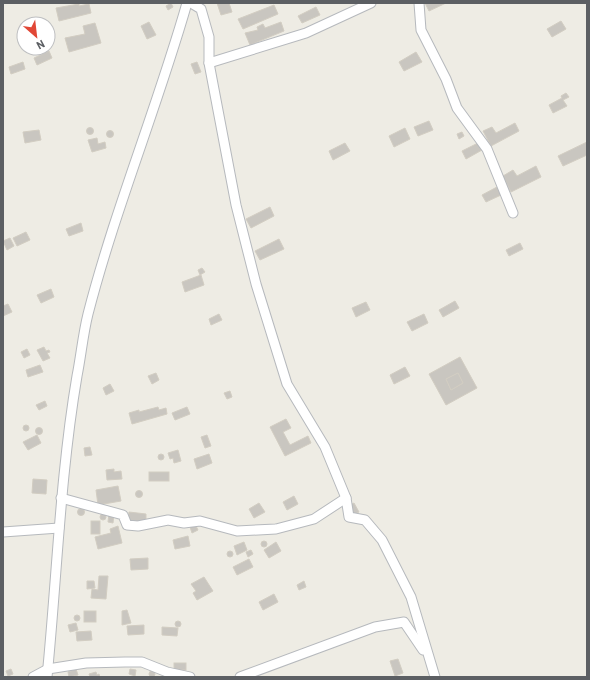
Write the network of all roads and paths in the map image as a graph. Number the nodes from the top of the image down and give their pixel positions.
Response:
1 (187, 3) edge
2 (191, 3) edge
3 (371, 3) edge
4 (420, 3) edge
5 (209, 63) junction
6 (513, 213) dead end
7 (61, 498) junction
8 (346, 498) junction
9 (59, 528) junction
10 (3, 532) edge
11 (428, 656) junction
12 (47, 673) edge
13 (33, 677) edge
14 (190, 677) edge
15 (240, 677) edge
16 (435, 677) edge

1 - 7 street
2 - 5 street
3 - 5 street
4 - 6 street
5 - 8 street
7 - 8 street
7 - 9 street
8 - 11 street
9 - 10 street
9 - 12 street
11 - 15 street
11 - 16 street
12 - 13 street
12 - 14 street

